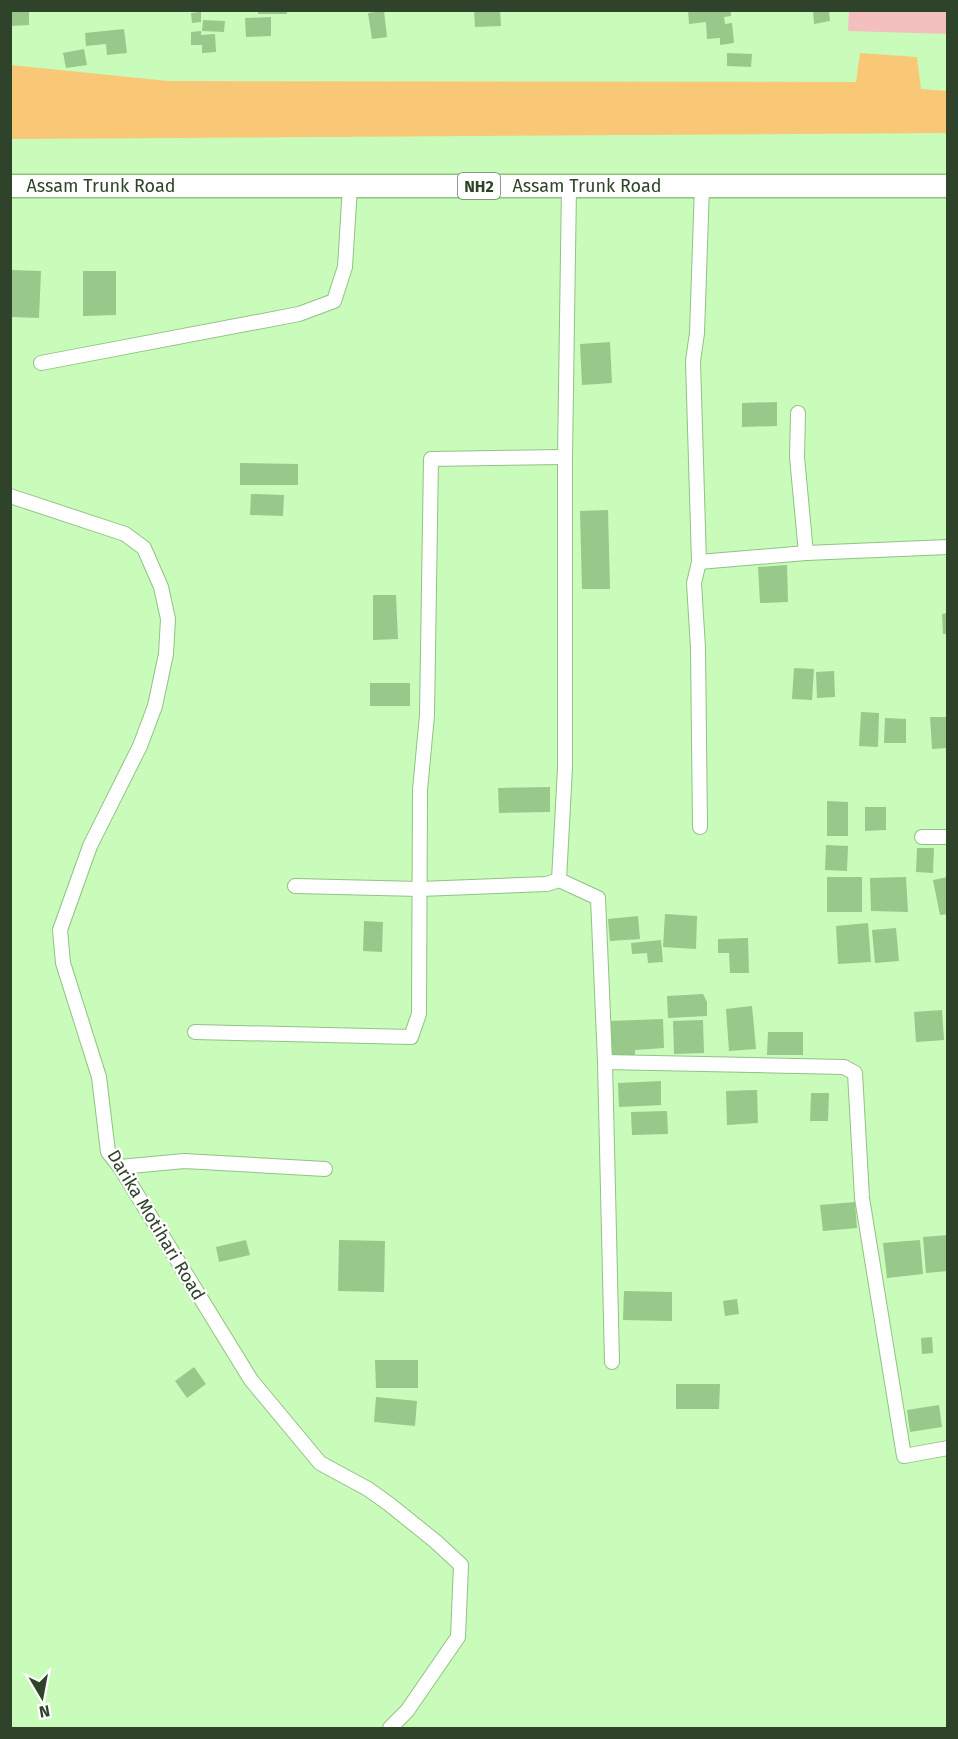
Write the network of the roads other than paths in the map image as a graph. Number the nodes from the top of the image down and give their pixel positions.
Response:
1 (10, 186) edge
2 (350, 186) junction
3 (569, 186) junction
4 (702, 186) junction
5 (948, 186) edge
6 (41, 363) dead end
7 (798, 412) dead end
8 (565, 457) junction
9 (10, 496) edge
10 (948, 547) edge
11 (806, 553) junction
12 (699, 562) junction
13 (700, 827) dead end
14 (922, 837) dead end
15 (948, 837) edge
16 (559, 880) junction
17 (295, 886) dead end
18 (420, 889) junction
19 (195, 1032) dead end
20 (605, 1062) junction
21 (120, 1167) junction
22 (325, 1170) dead end
23 (612, 1362) dead end
24 (948, 1448) edge
25 (390, 1728) edge

1 - 2 highway, Assam Trunk Road / NH2
2 - 3 highway, Assam Trunk Road / NH2
2 - 6 street
3 - 4 highway, Assam Trunk Road / NH2
3 - 8 street
4 - 5 highway, Assam Trunk Road / NH2
4 - 12 street
7 - 11 street
8 - 16 street
8 - 18 street
9 - 21 street, Darika Motihari Road
10 - 11 street
11 - 12 street
12 - 13 street
14 - 15 street
16 - 18 street
16 - 20 street
17 - 18 street
18 - 19 street
20 - 23 street
20 - 24 street
21 - 22 street
21 - 25 street, Darika Motihari Road

